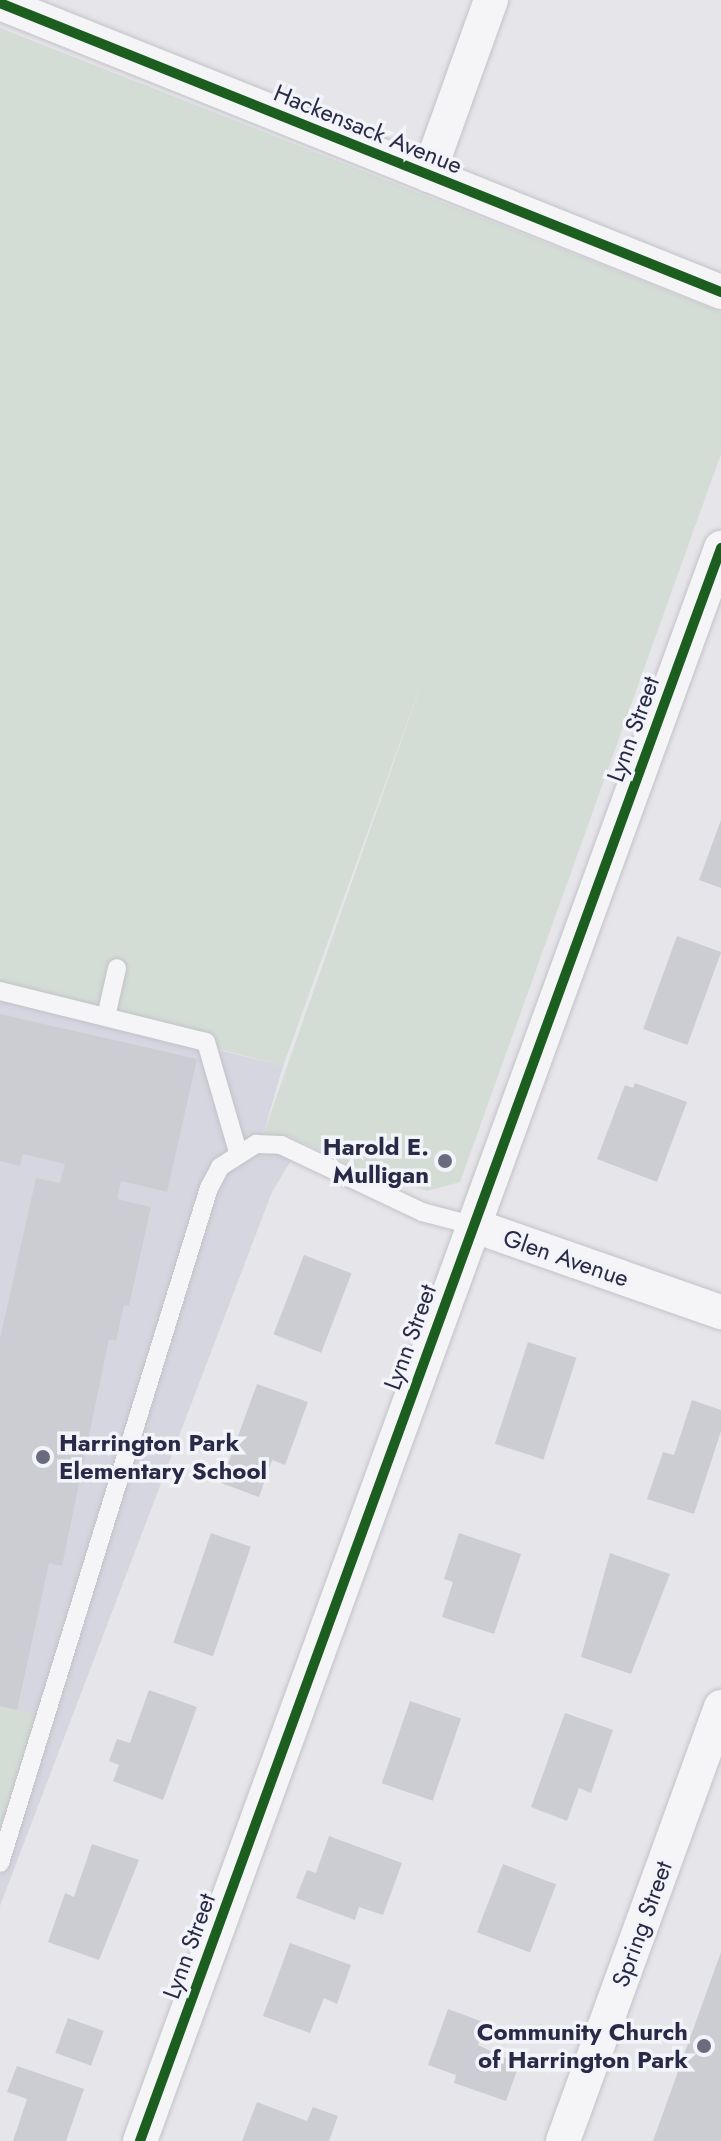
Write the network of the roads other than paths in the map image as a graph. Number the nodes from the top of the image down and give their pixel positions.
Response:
1 (491, 0) edge
2 (0, 3) edge
3 (59, 13) edge
4 (428, 175) junction
5 (721, 292) edge
6 (721, 548) edge
7 (117, 968) dead end
8 (0, 991) edge
9 (106, 1017) junction
10 (238, 1152) junction
11 (472, 1225) junction
12 (721, 1312) edge
13 (721, 1707) edge
14 (0, 1863) edge
15 (140, 2141) edge
16 (563, 2141) edge

1 - 4 street
2 - 3 street, Hackensack Avenue
3 - 4 street, Hackensack Avenue
4 - 5 street, Hackensack Avenue
6 - 11 street, Lynn Street
7 - 9 lane
8 - 9 lane
9 - 10 lane
10 - 11 lane, Glen Avenue
10 - 14 lane
11 - 12 street, Glen Avenue
11 - 15 street, Lynn Street
13 - 16 street, Spring Street

